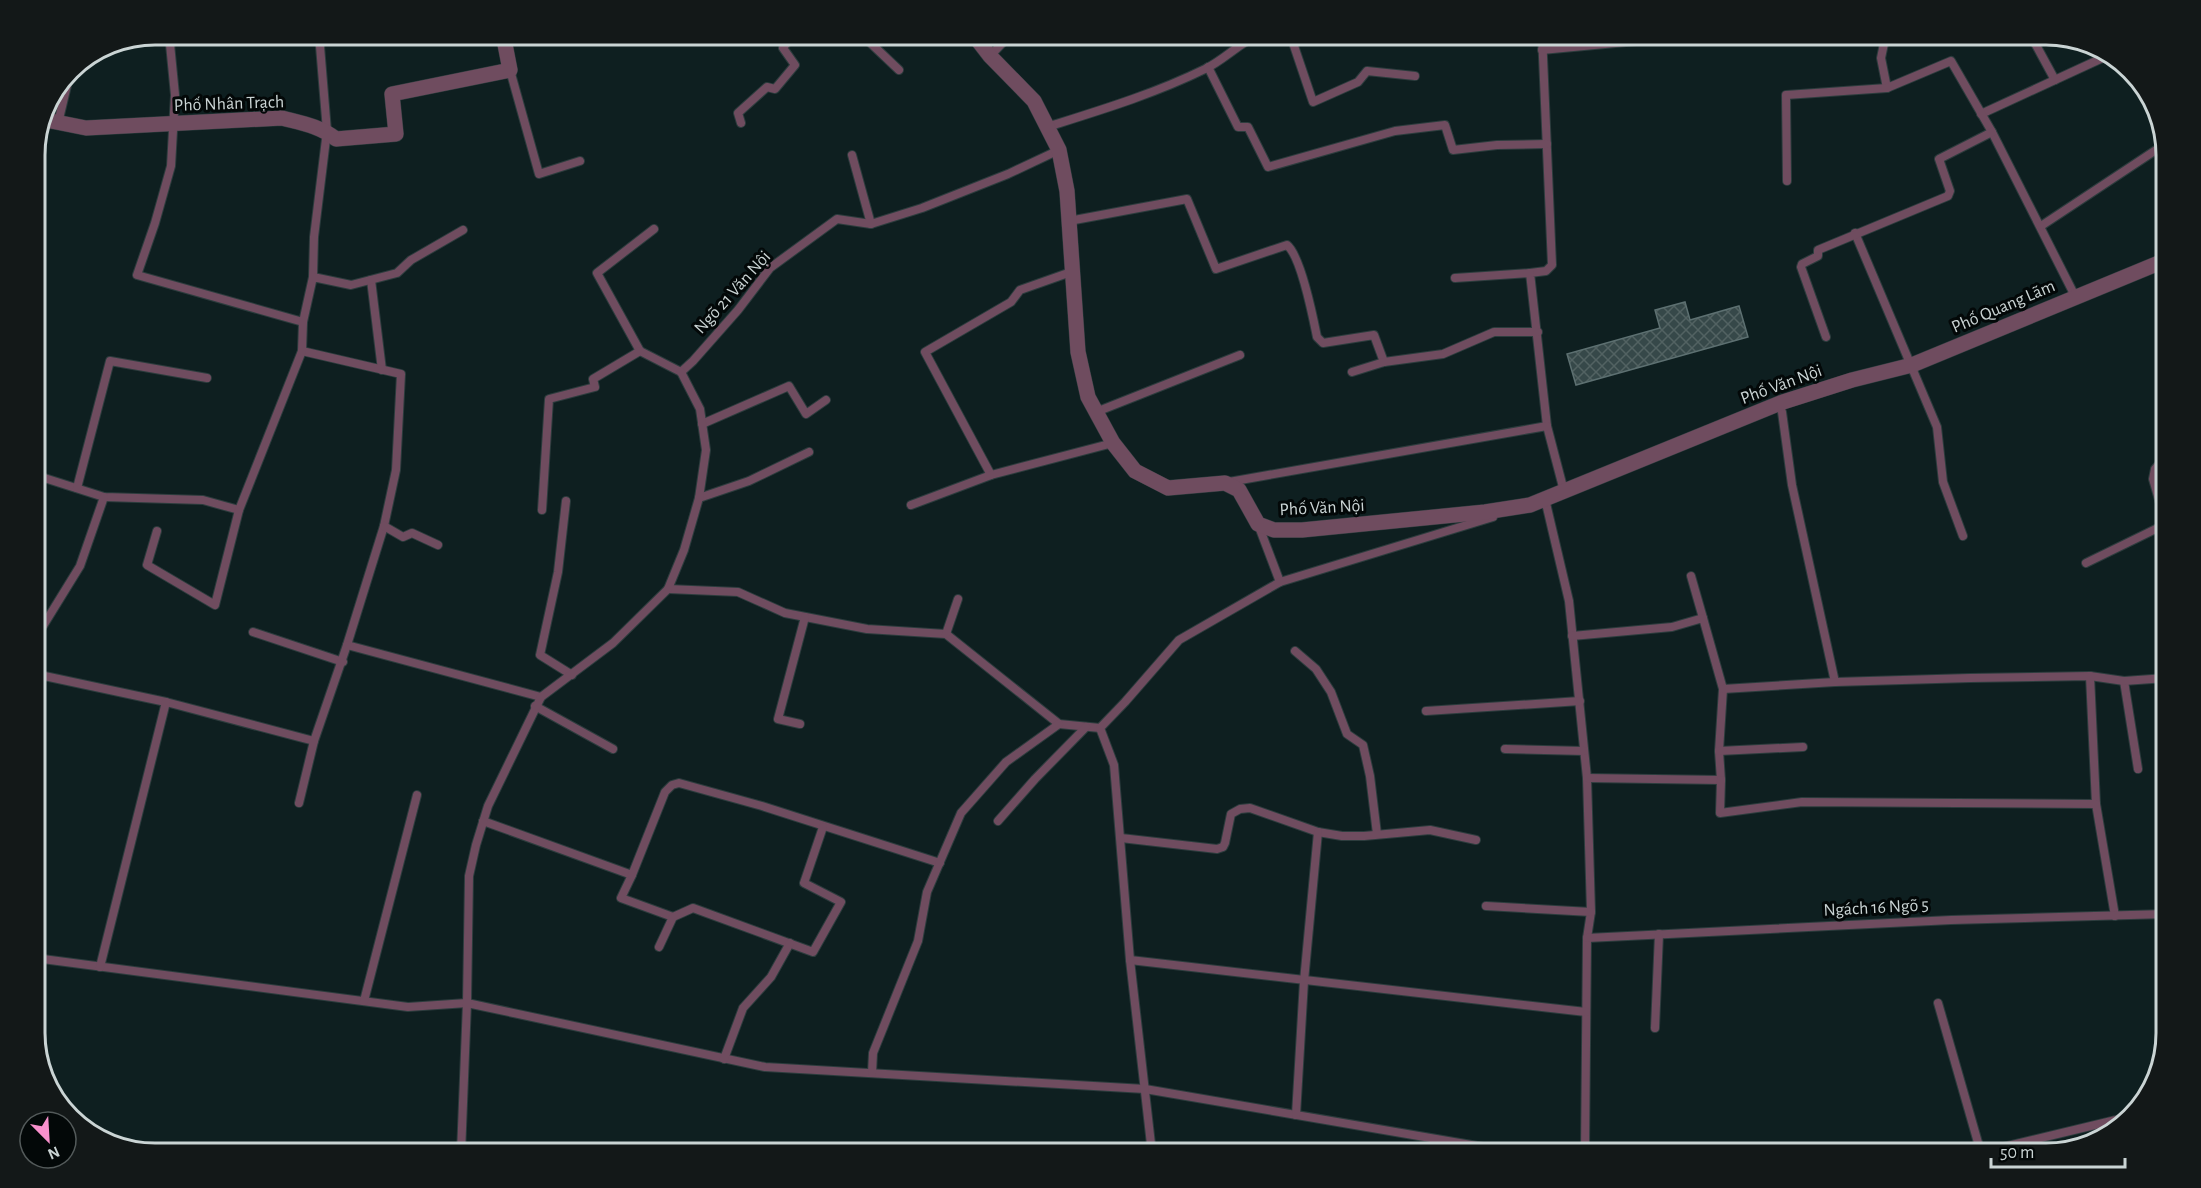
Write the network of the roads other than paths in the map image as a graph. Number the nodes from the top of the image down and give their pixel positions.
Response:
1 (170, 45) edge
2 (320, 45) edge
3 (505, 45) edge
4 (785, 45) edge
5 (873, 45) edge
6 (982, 45) edge
7 (1001, 45) edge
8 (1238, 45) edge
9 (1294, 45) edge
10 (1542, 45) edge
11 (1594, 45) edge
12 (1884, 45) edge
13 (2036, 45) edge
14 (1542, 50) junction
15 (990, 57) junction
16 (2100, 59) edge
17 (1208, 67) junction
18 (899, 69) dead end
19 (510, 70) junction
20 (1415, 76) dead end
21 (2055, 80) junction
22 (1887, 88) junction
23 (1981, 114) junction
24 (50, 121) edge
25 (741, 123) dead end
26 (172, 125) junction
27 (1047, 127) junction
28 (327, 131) junction
29 (1992, 132) junction
30 (1546, 144) junction
31 (1059, 150) junction
32 (2156, 150) edge
33 (852, 155) dead end
34 (580, 160) dead end
35 (1787, 181) dead end
36 (1069, 222) junction
37 (871, 224) junction
38 (2041, 226) junction
39 (654, 229) dead end
40 (462, 230) dead end
41 (1855, 233) junction
42 (2156, 264) edge
43 (1071, 272) junction
44 (1530, 273) junction
45 (313, 277) junction
46 (1455, 278) dead end
47 (371, 280) junction
48 (2075, 296) junction
49 (303, 322) junction
50 (1538, 332) junction
51 (1826, 337) dead end
52 (302, 351) junction
53 (640, 351) junction
54 (1240, 355) dead end
55 (1384, 362) junction
56 (1912, 365) junction
57 (382, 370) junction
58 (681, 372) junction
59 (1352, 372) dead end
60 (207, 378) dead end
61 (1852, 380) joint
62 (826, 400) dead end
63 (1096, 412) junction
64 (1782, 412) dead end
65 (702, 424) junction
66 (1547, 426) junction
67 (1113, 443) junction
68 (809, 452) dead end
69 (2156, 470) edge
70 (991, 474) junction
71 (45, 478) edge
72 (1225, 483) junction
73 (77, 488) junction
74 (2156, 489) edge
75 (1564, 491) junction
76 (104, 497) junction
77 (699, 498) junction
78 (1545, 499) junction
79 (566, 501) dead end
80 (911, 505) dead end
81 (1530, 505) junction
82 (239, 510) junction
83 (542, 510) dead end
84 (1258, 524) junction
85 (384, 526) junction
86 (2156, 529) edge
87 (157, 531) dead end
88 (1963, 536) dead end
89 (438, 545) dead end
90 (2086, 562) dead end
91 (1691, 576) dead end
92 (1280, 582) junction
93 (668, 589) junction
94 (958, 599) dead end
95 (805, 617) junction
96 (1703, 618) junction
97 (45, 623) edge
98 (253, 632) dead end
99 (946, 634) junction
100 (1572, 636) junction
101 (347, 645) junction
102 (1295, 651) dead end
103 (343, 662) junction
104 (572, 675) junction
105 (45, 676) edge
106 (2090, 676) junction
107 (2156, 679) edge
108 (2124, 681) junction
109 (1835, 682) junction
110 (1723, 689) junction
111 (541, 697) junction
112 (1580, 701) junction
113 (166, 702) junction
114 (535, 706) junction
115 (1426, 711) dead end
116 (800, 724) dead end
117 (1059, 724) junction
118 (1086, 727) junction
119 (1100, 728) junction
120 (314, 741) junction
121 (1803, 747) dead end
122 (613, 749) dead end
123 (1505, 749) dead end
124 (1584, 751) junction
125 (1719, 751) junction
126 (2138, 770) dead end
127 (1587, 778) junction
128 (1721, 780) junction
129 (417, 795) dead end
130 (299, 803) dead end
131 (2096, 804) junction
132 (483, 821) junction
133 (998, 822) dead end
134 (823, 827) junction
135 (1318, 832) junction
136 (1377, 834) junction
137 (1121, 838) junction
138 (1476, 840) dead end
139 (940, 863) junction
140 (632, 875) junction
141 (1486, 906) dead end
142 (1591, 912) junction
143 (2156, 914) edge
144 (2115, 916) junction
145 (673, 917) junction
146 (1659, 934) junction
147 (1587, 938) junction
148 (790, 943) junction
149 (659, 947) dead end
150 (45, 959) edge
151 (1130, 960) junction
152 (100, 967) junction
153 (1304, 981) junction
154 (364, 1001) junction
155 (467, 1003) junction
156 (1938, 1003) dead end
157 (1586, 1012) junction
158 (1655, 1028) dead end
159 (724, 1059) junction
160 (872, 1073) junction
161 (1145, 1089) junction
162 (1296, 1115) junction
163 (2111, 1121) edge
164 (461, 1143) edge
165 (1151, 1143) edge
166 (1447, 1143) edge
167 (1585, 1143) edge
168 (1977, 1143) edge
169 (2021, 1143) edge

1 - 26 lane
2 - 28 lane
3 - 19 street
4 - 25 lane
5 - 18 lane
6 - 15 street
7 - 15 lane
8 - 17 lane
9 - 20 lane
10 - 14 lane
11 - 14 lane
12 - 22 lane
13 - 21 lane
14 - 30 lane
15 - 27 street
16 - 21 lane
17 - 27 lane
17 - 30 lane
19 - 28 street, Phố Nhân Trạch
19 - 34 lane
21 - 23 lane
22 - 23 lane
22 - 35 lane
23 - 29 lane
24 - 26 street, Phố Nhân Trạch
26 - 28 street, Phố Nhân Trạch
26 - 49 lane
27 - 31 street
28 - 45 lane
29 - 38 lane
29 - 41 lane
30 - 44 lane
31 - 36 street
31 - 37 lane, Ngõ 21 Văn Nội
32 - 38 lane
33 - 37 lane
36 - 43 street
36 - 55 lane
37 - 58 lane, Ngõ 21 Văn Nội
38 - 48 lane
39 - 53 lane
40 - 47 lane
41 - 51 lane
41 - 56 lane
42 - 48 street, Phố Quang Lãm
43 - 63 street
43 - 70 lane
44 - 46 lane
44 - 50 lane
45 - 47 lane
45 - 49 lane
47 - 57 lane
48 - 56 street, Phố Quang Lãm
49 - 52 lane
50 - 55 lane
50 - 66 lane
52 - 57 lane
52 - 82 lane
53 - 58 lane
53 - 83 lane
54 - 63 lane
55 - 59 lane
56 - 61 street, Phố Quang Lãm
56 - 88 lane
57 - 85 lane
58 - 65 lane
60 - 73 lane
61 - 75 street, Phố Văn Nội
62 - 65 lane
63 - 67 street
64 - 109 lane
65 - 77 lane
66 - 72 lane
66 - 75 lane
67 - 70 lane
67 - 72 street
68 - 77 lane
69 - 74 lane
70 - 80 lane
71 - 73 lane
72 - 84 street, Phố Văn Nội
73 - 76 lane
75 - 78 street, Phố Văn Nội
76 - 82 lane
76 - 97 lane
77 - 93 lane
78 - 81 street, Phố Văn Nội
78 - 100 lane
79 - 104 lane
81 - 84 street, Phố Văn Nội
81 - 92 lane
82 - 87 lane
84 - 92 lane
85 - 89 lane
85 - 101 lane
86 - 90 lane
91 - 96 lane
92 - 119 lane
93 - 95 lane
93 - 104 lane
94 - 99 lane
95 - 99 lane
95 - 116 lane
96 - 100 lane
96 - 110 lane
98 - 103 lane
99 - 117 lane
100 - 112 lane
101 - 103 lane
101 - 111 lane
102 - 136 lane
103 - 120 lane
104 - 111 lane
105 - 113 lane
106 - 108 lane
106 - 109 lane
106 - 131 lane
107 - 108 lane
108 - 126 lane
109 - 110 lane
110 - 125 lane
111 - 114 lane
112 - 115 lane
112 - 124 lane
113 - 120 lane
113 - 152 lane
114 - 122 lane
114 - 132 lane
117 - 118 lane
117 - 139 lane
118 - 119 lane
118 - 133 lane
119 - 137 lane
120 - 130 lane
121 - 125 lane
123 - 124 lane
124 - 127 lane
125 - 128 lane
127 - 128 lane
127 - 142 lane
128 - 131 lane
129 - 154 lane
131 - 144 lane
132 - 140 lane
132 - 155 lane
134 - 139 lane
134 - 140 lane
134 - 148 lane
135 - 136 lane
135 - 137 lane
135 - 153 lane
136 - 138 lane
137 - 151 lane
139 - 160 lane
140 - 145 lane
141 - 142 lane
142 - 147 lane
143 - 144 lane, Ngách 16 Ngõ 5
144 - 146 lane, Ngách 16 Ngõ 5
145 - 148 lane
145 - 149 lane
146 - 147 lane, Ngách 16 Ngõ 5
146 - 158 lane
147 - 157 lane
148 - 159 lane
150 - 152 lane
151 - 153 lane
151 - 161 lane
152 - 154 lane
153 - 157 lane
153 - 162 lane
154 - 155 lane
155 - 159 lane
155 - 164 lane
156 - 168 lane
157 - 167 lane
159 - 160 lane
160 - 161 lane
161 - 162 lane
161 - 165 lane
162 - 166 lane
163 - 169 lane

